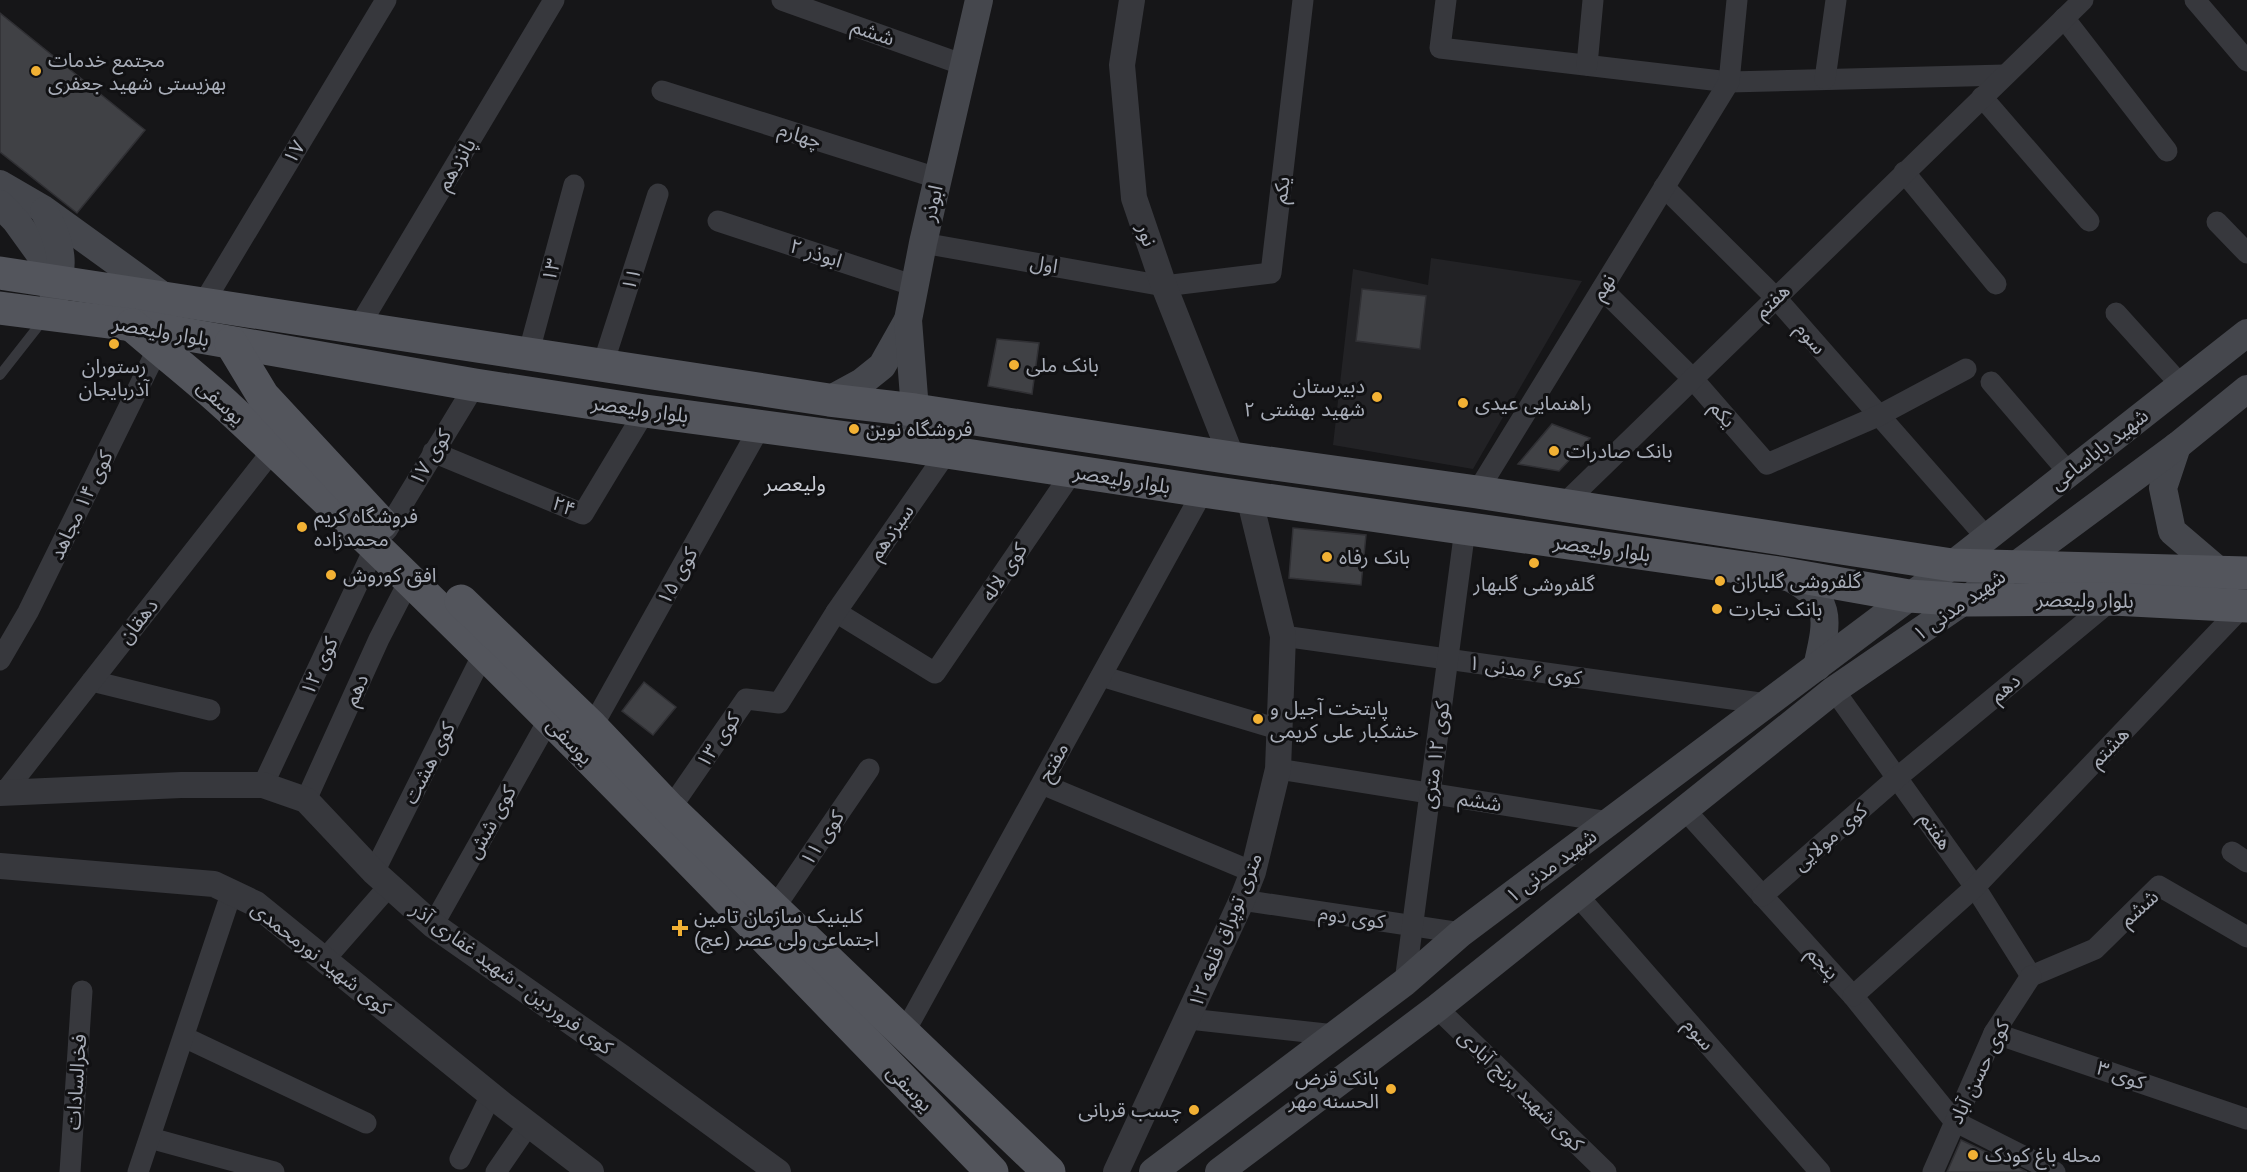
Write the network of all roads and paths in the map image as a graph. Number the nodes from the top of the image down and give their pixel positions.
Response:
1 (386, 0) edge
2 (554, 0) edge
3 (782, 0) edge
4 (979, 0) edge
5 (1132, 0) edge
6 (1303, 0) edge
7 (1446, 0) edge
8 (1593, 0) edge
9 (1737, 0) edge
10 (1836, 0) edge
11 (2083, 0) edge
12 (2194, 0) edge
13 (2064, 18) junction
14 (2247, 61) edge
15 (964, 65) junction
16 (1587, 65) junction
17 (2005, 75) junction
18 (1825, 80) junction
19 (1729, 82) junction
20 (662, 91) dead end
21 (1982, 97) junction
22 (2167, 151) dead end
23 (1904, 172) junction
24 (937, 178) junction
25 (0, 184) edge
26 (574, 185) dead end
27 (1664, 187) junction
28 (658, 194) dead end
29 (0, 204) edge
30 (44, 209) junction
31 (718, 221) dead end
32 (2089, 221) dead end
33 (2217, 222) dead end
34 (923, 243) junction
35 (2247, 253) edge
36 (0, 273) edge
37 (60, 282) junction
38 (1996, 284) dead end
39 (915, 286) junction
40 (1164, 286) junction
41 (1602, 289) junction
42 (1775, 297) junction
43 (166, 298) junction
44 (203, 304) junction
45 (0, 308) edge
46 (236, 310) junction
47 (2116, 313) dead end
48 (48, 314) junction
49 (908, 320) junction
50 (132, 325) junction
51 (358, 328) junction
52 (2247, 333) edge
53 (231, 343) junction
54 (158, 348) junction
55 (528, 355) junction
56 (603, 364) junction
57 (1966, 369) dead end
58 (0, 375) edge
59 (1692, 378) junction
60 (1991, 382) dead end
61 (475, 385) junction
62 (2181, 385) junction
63 (2247, 389) edge
64 (829, 400) junction
65 (227, 406) junction
66 (915, 410) junction
67 (645, 411) junction
68 (1878, 416) junction
69 (761, 425) junction
70 (907, 446) junction
71 (2177, 446) junction
72 (273, 450) junction
73 (432, 452) junction
74 (947, 452) junction
75 (1232, 458) junction
76 (1073, 471) junction
77 (2069, 473) junction
78 (1203, 491) junction
79 (1477, 492) junction
80 (1249, 497) junction
81 (1563, 505) junction
82 (1465, 529) junction
83 (1986, 537) junction
84 (381, 538) junction
85 (1952, 565) junction
86 (2015, 566) junction
87 (2233, 572) edge
88 (1779, 573) junction
89 (409, 581) junction
90 (1909, 596) junction
91 (2113, 599) junction
92 (1968, 600) junction
93 (2245, 606) edge
94 (836, 612) junction
95 (1283, 636) junction
96 (483, 654) junction
97 (0, 660) edge
98 (1448, 660) junction
99 (1817, 667) junction
100 (1101, 676) junction
101 (92, 681) junction
102 (1834, 690) junction
103 (779, 703) joint
104 (1767, 704) junction
105 (210, 710) dead end
106 (549, 719) junction
107 (592, 727) junction
108 (1281, 730) junction
109 (869, 769) dead end
110 (1278, 769) junction
111 (1898, 777) junction
112 (1042, 784) junction
113 (263, 785) junction
114 (2, 793) edge
115 (1430, 793) junction
116 (306, 800) junction
117 (670, 809) junction
118 (1685, 810) junction
119 (1610, 822) junction
120 (0, 866) edge
121 (1253, 872) junction
122 (382, 879) junction
123 (1975, 888) junction
124 (232, 891) junction
125 (1578, 896) junction
126 (1761, 896) junction
127 (1242, 900) junction
128 (765, 918) junction
129 (432, 925) junction
130 (1412, 926) junction
131 (1461, 933) junction
132 (2247, 937) edge
133 (325, 959) junction
134 (1485, 967) junction
135 (2031, 976) junction
136 (1405, 982) junction
137 (81, 991) dead end
138 (1853, 996) junction
139 (1437, 1008) junction
140 (1189, 1019) junction
141 (904, 1033) junction
142 (1994, 1033) junction
143 (1335, 1035) junction
144 (184, 1036) junction
145 (491, 1095) junction
146 (2247, 1119) edge
147 (1954, 1121) junction
148 (366, 1123) dead end
149 (529, 1124) junction
150 (150, 1138) junction
151 (460, 1159) dead end
152 (70, 1172) edge
153 (138, 1172) edge
154 (274, 1172) edge
155 (496, 1172) edge
156 (591, 1172) edge
157 (778, 1172) edge
158 (992, 1172) edge
159 (1049, 1172) edge
160 (1116, 1172) edge
161 (1153, 1172) edge
162 (1219, 1172) edge
163 (1606, 1172) edge
164 (1820, 1172) edge
165 (1933, 1172) edge
166 (2055, 1172) edge

1 - 44 street, ۱۷
2 - 51 street, پانزدهم
3 - 15 street, ششم
4 - 15 main road, ابوذر
5 - 40 street, نور
6 - 40 street, یکم
7 - 16 street
8 - 16 street
9 - 19 street
10 - 18 street
11 - 13 street, هفتم
12 - 14 street
13 - 17 street, هفتم
13 - 22 street
15 - 24 main road, ابوذر
16 - 19 street
17 - 18 street
17 - 21 street, هفتم
18 - 19 street
19 - 27 street, نهم
20 - 24 street, چهارم
21 - 23 street, هفتم
21 - 32 street
23 - 38 street
23 - 42 street, هفتم
24 - 34 main road, ابوذر
25 - 30 main road
26 - 55 street, ۱۳
27 - 41 street, نهم
27 - 42 street, سوم
28 - 56 street, ۱۱
29 - 37 main road
30 - 37 main road
30 - 43 main road
31 - 39 street, ۲ ابوذر
33 - 35 street
34 - 39 main road, ابوذر
34 - 40 street, اول
36 - 37 main road, بلوار ولیعصر
37 - 43 main road, بلوار ولیعصر
37 - 48 main road
39 - 49 main road, ابوذر
40 - 75 street, نور
41 - 59 street, یکم
41 - 79 street, نهم
42 - 59 street, هفتم
42 - 68 street, سوم
43 - 44 main road, بلوار ولیعصر
44 - 46 main road, بلوار ولیعصر
45 - 48 main road, بلوار ولیعصر
46 - 51 main road, بلوار ولیعصر
46 - 53 main road
47 - 62 street
48 - 50 main road, بلوار ولیعصر
48 - 58 lane
49 - 64 main road
49 - 66 main road, ابوذر
50 - 53 main road, بلوار ولیعصر
50 - 54 main road, یوسفی
51 - 55 main road, بلوار ولیعصر
52 - 62 main road, شهید باباساعی
53 - 61 main road, بلوار ولیعصر
53 - 65 main road
53 - 84 main road, یوسفی
54 - 65 main road, یوسفی
54 - 97 street, کوی ۱۴ مجاهد
55 - 56 main road, بلوار ولیعصر
56 - 64 main road, بلوار ولیعصر
57 - 68 street
59 - 68 street, یکم
59 - 81 street, هفتم
60 - 77 street
61 - 67 main road, بلوار ولیعصر
61 - 73 street, کوی ۱۷
62 - 77 main road, شهید باباساعی
63 - 71 main road
64 - 66 main road, بلوار ولیعصر
65 - 72 main road, یوسفی
66 - 70 main road, ابوذر
66 - 75 main road, بلوار ولیعصر
67 - 69 main road, بلوار ولیعصر
67 - 73 street, ۲۴
68 - 83 street, سوم
69 - 70 main road, بلوار ولیعصر
69 - 107 street, کوی ۱۵
70 - 74 main road, بلوار ولیعصر
71 - 86 main road
71 - 87 main road
72 - 84 main road, یوسفی
72 - 101 street, دهقان
73 - 84 street, کوی ۱۷
74 - 76 main road, بلوار ولیعصر
74 - 94 street, سیزدهم
75 - 79 main road, بلوار ولیعصر
75 - 80 main road
76 - 78 main road, بلوار ولیعصر
76 - 94 street, کوی لاله
77 - 83 main road, شهید باباساعی
78 - 80 main road, بلوار ولیعصر
78 - 100 street, مفتح
79 - 81 main road, بلوار ولیعصر
80 - 82 main road, بلوار ولیعصر
80 - 95 street, ۱۲ متری توپراق قلعه
81 - 85 main road, بلوار ولیعصر
82 - 88 main road, بلوار ولیعصر
82 - 98 street, کوی ۱۲ متری
83 - 85 main road, شهید باباساعی
84 - 89 main road, یوسفی
84 - 107 main road, یوسفی
84 - 113 street, کوی ۱۲
85 - 86 main road, بلوار ولیعصر
85 - 90 main road, شهید مدنی ۱
86 - 87 main road, بلوار ولیعصر
86 - 92 main road, شهید مدنی ۱
88 - 90 main road, بلوار ولیعصر
88 - 99 main road
89 - 96 main road, یوسفی
89 - 116 street, دهم
90 - 92 main road, بلوار ولیعصر
90 - 99 main road, شهید مدنی ۱
91 - 92 main road, بلوار ولیعصر
91 - 93 main road, بلوار ولیعصر
91 - 111 street, دهم
92 - 102 main road, شهید مدنی ۱
93 - 123 street, هشتم
94 - 103 street, سیزدهم
95 - 98 street, کوی ۶ مدنی ۱
95 - 108 street, ۱۲ متری توپراق قلعه
96 - 106 main road, یوسفی
96 - 122 street, کوی هشت
98 - 104 street, کوی ۶ مدنی ۱
98 - 115 street, کوی ۱۲ متری
99 - 104 main road, شهید مدنی ۱
100 - 108 street
100 - 112 street, مفتح
101 - 105 street
101 - 114 street, دهقان
102 - 111 street, هفتم
102 - 118 main road, شهید مدنی ۱
103 - 117 street, کوی ۱۳
104 - 119 main road, شهید مدنی ۱
106 - 128 main road, یوسفی
106 - 129 street, کوی شش
107 - 117 main road, یوسفی
108 - 110 street, ۱۲ متری توپراق قلعه
109 - 128 street, کوی ۱۱
110 - 115 street, ششم
110 - 121 street, ۱۲ متری توپراق قلعه
111 - 123 street, هفتم
111 - 126 street, کوی مولایی
112 - 121 street
112 - 141 street, مفتح
113 - 114 street, کوی فروردین - شهید غفاری آذر
113 - 116 street, کوی فروردین - شهید غفاری آذر
115 - 119 street, ششم
115 - 130 street, کوی ۱۲ متری
116 - 122 street, کوی فروردین - شهید غفاری آذر
117 - 128 main road, یوسفی
118 - 125 main road, شهید مدنی ۱
118 - 126 street, پنجم
119 - 131 main road, شهید مدنی ۱
120 - 124 street, کوی شهید نورمحمدی
121 - 127 street, ۱۲ متری توپراق قلعه
122 - 129 street, کوی فروردین - شهید غفاری آذر
122 - 133 street, کوی هشت
123 - 135 street, هفتم
123 - 138 street, هشتم
124 - 133 street, کوی شهید نورمحمدی
124 - 144 street
125 - 134 main road, شهید مدنی ۱
125 - 164 street, سوم
126 - 138 street, پنجم
127 - 130 street, کوی دوم
127 - 140 street, ۱۲ متری توپراق قلعه
128 - 141 main road, یوسفی
128 - 158 main road, یوسفی
129 - 157 street, کوی فروردین - شهید غفاری آذر
130 - 131 street, کوی دوم
130 - 136 street, کوی ۱۲ متری
131 - 134 main road
131 - 136 main road, شهید مدنی ۱
132 - 135 street, ششم
133 - 145 street, کوی شهید نورمحمدی
134 - 139 main road, شهید مدنی ۱
135 - 142 street, کوی حسن آباد
136 - 143 main road, شهید مدنی ۱
137 - 152 street, فخرالسادات
138 - 147 street, پنجم
139 - 162 main road, شهید مدنی ۱
139 - 163 street, کوی شهید برنج آبادی
140 - 143 street
140 - 160 street, ۱۲ متری توپراق قلعه
141 - 159 main road, یوسفی
142 - 146 street, کوی ۳
142 - 147 street, کوی حسن آباد
143 - 161 main road, شهید مدنی ۱
144 - 148 street
144 - 150 street
145 - 149 street, کوی شهید نورمحمدی
145 - 151 street
147 - 165 street, کوی حسن آباد
147 - 166 street
149 - 155 street
149 - 156 street, کوی شهید نورمحمدی
150 - 153 street
150 - 154 street

